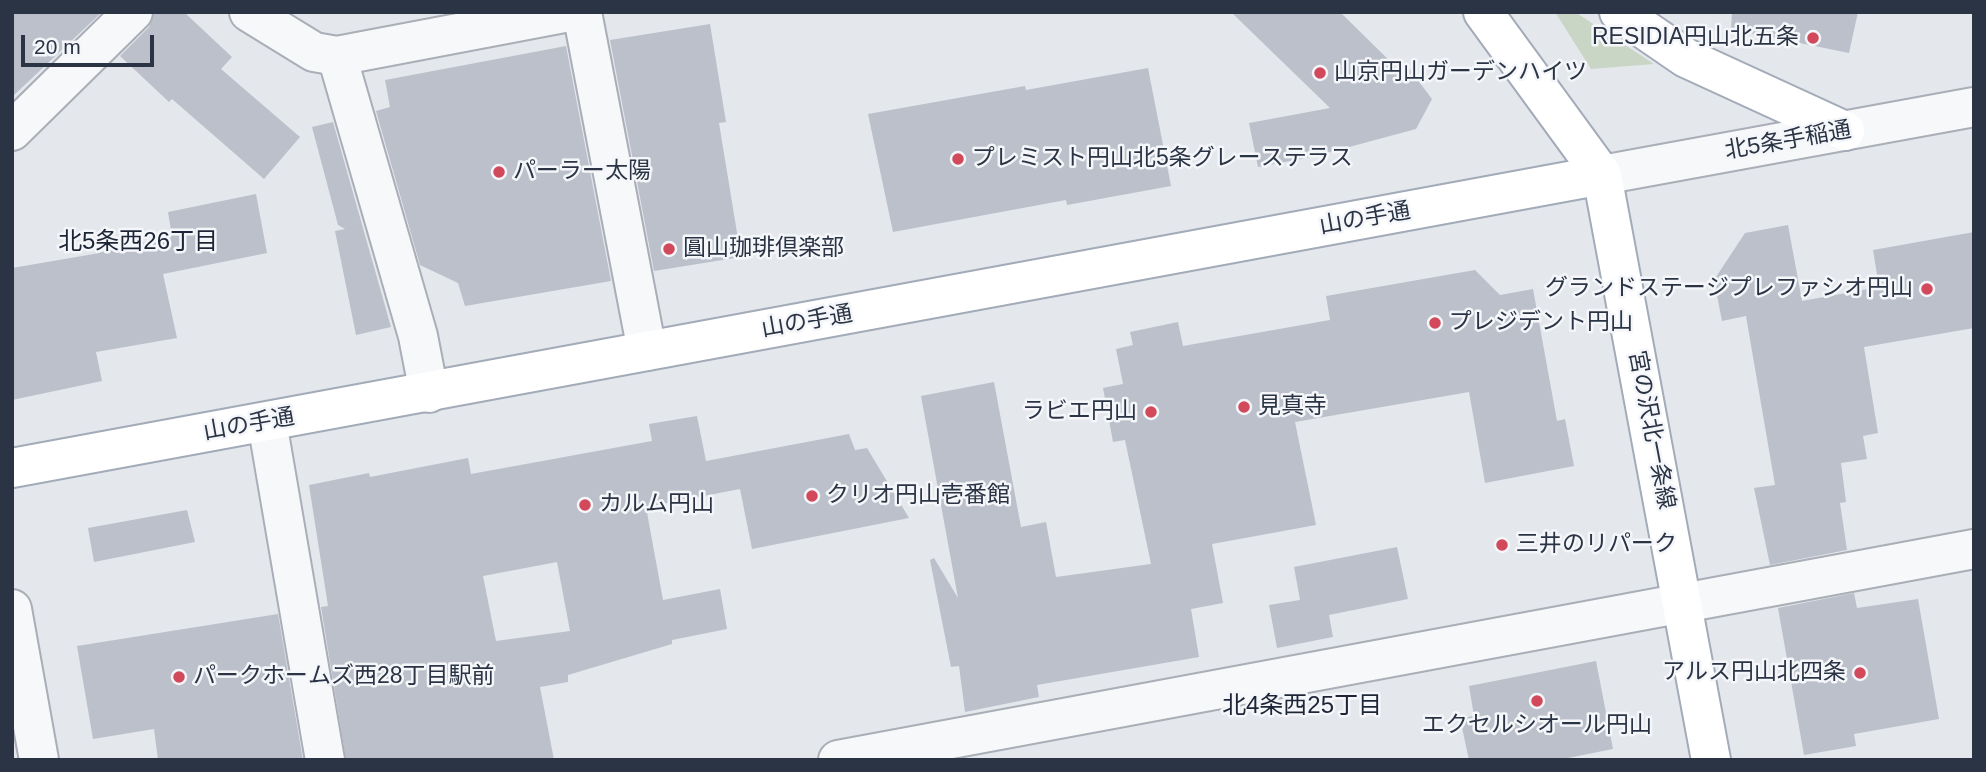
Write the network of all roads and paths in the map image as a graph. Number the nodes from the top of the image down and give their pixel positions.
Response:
1 (133, 12) edge
2 (249, 12) edge
3 (569, 12) edge
4 (582, 12) edge
5 (1483, 12) edge
6 (1619, 12) edge
7 (337, 56) junction
8 (1974, 107) edge
9 (12, 131) edge
10 (1845, 131) junction
11 (1602, 175) junction
12 (647, 351) junction
13 (429, 393) junction
14 (267, 422) junction
15 (12, 468) edge
16 (1974, 549) edge
17 (1684, 602) junction
18 (12, 609) edge
19 (882, 756) edge
20 (39, 760) edge
21 (325, 760) edge
22 (838, 760) edge
23 (1711, 760) edge

1 - 9 street
2 - 7 street
3 - 7 street
4 - 12 street
5 - 11 main road, 宮の沢北一条線
6 - 10 main road
7 - 13 street
8 - 10 street, 北5条手稲通
10 - 11 street, 北5条手稲通
11 - 12 main road, 山の手通
11 - 17 main road, 宮の沢北一条線
12 - 13 main road, 山の手通
13 - 14 main road, 山の手通
14 - 15 main road, 山の手通
14 - 21 street
16 - 17 street
17 - 19 street
17 - 23 main road, 宮の沢北一条線
18 - 20 street
19 - 22 street

